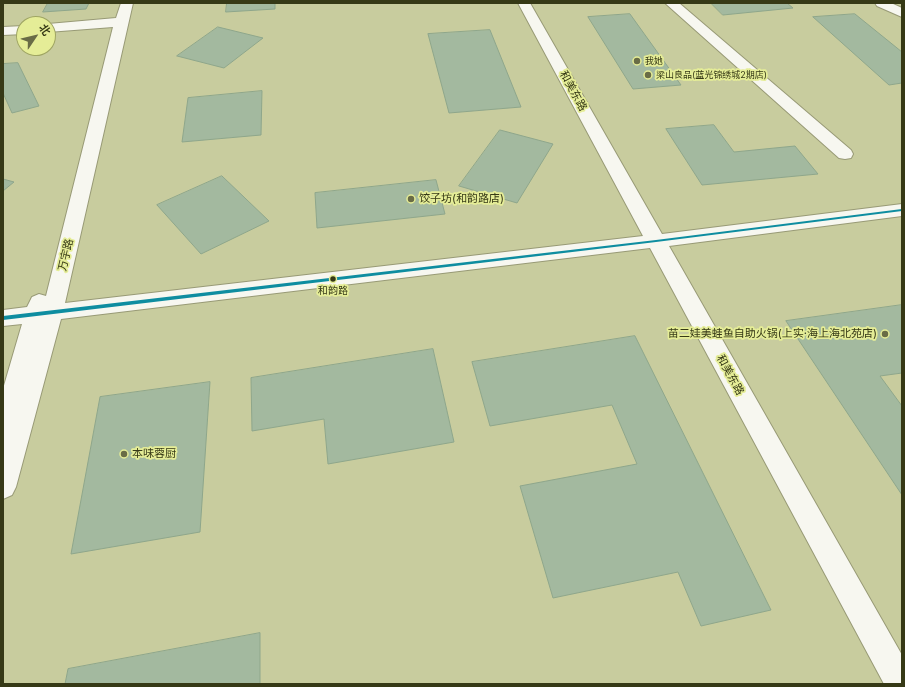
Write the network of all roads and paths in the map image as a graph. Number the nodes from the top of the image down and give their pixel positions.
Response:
1 (127, 3) edge
2 (524, 3) edge
3 (671, 3) edge
4 (881, 3) edge
5 (902, 13) edge
6 (121, 22) junction
7 (56, 27) edge
8 (16, 30) edge
9 (3, 31) edge
10 (845, 154) dead end
11 (902, 210) edge
12 (656, 241) junction
13 (44, 314) junction
14 (3, 318) edge
15 (3, 430) edge
16 (3, 487) edge
17 (901, 684) edge

1 - 6 street, 万宇路
2 - 12 street, 和美东路
3 - 10 street
4 - 5 street
6 - 7 street
6 - 13 street, 万宇路
8 - 9 street
11 - 12 street
12 - 13 street
12 - 17 street, 和美东路
13 - 14 street
13 - 15 street, 万宇路
13 - 16 street, 万宇路

